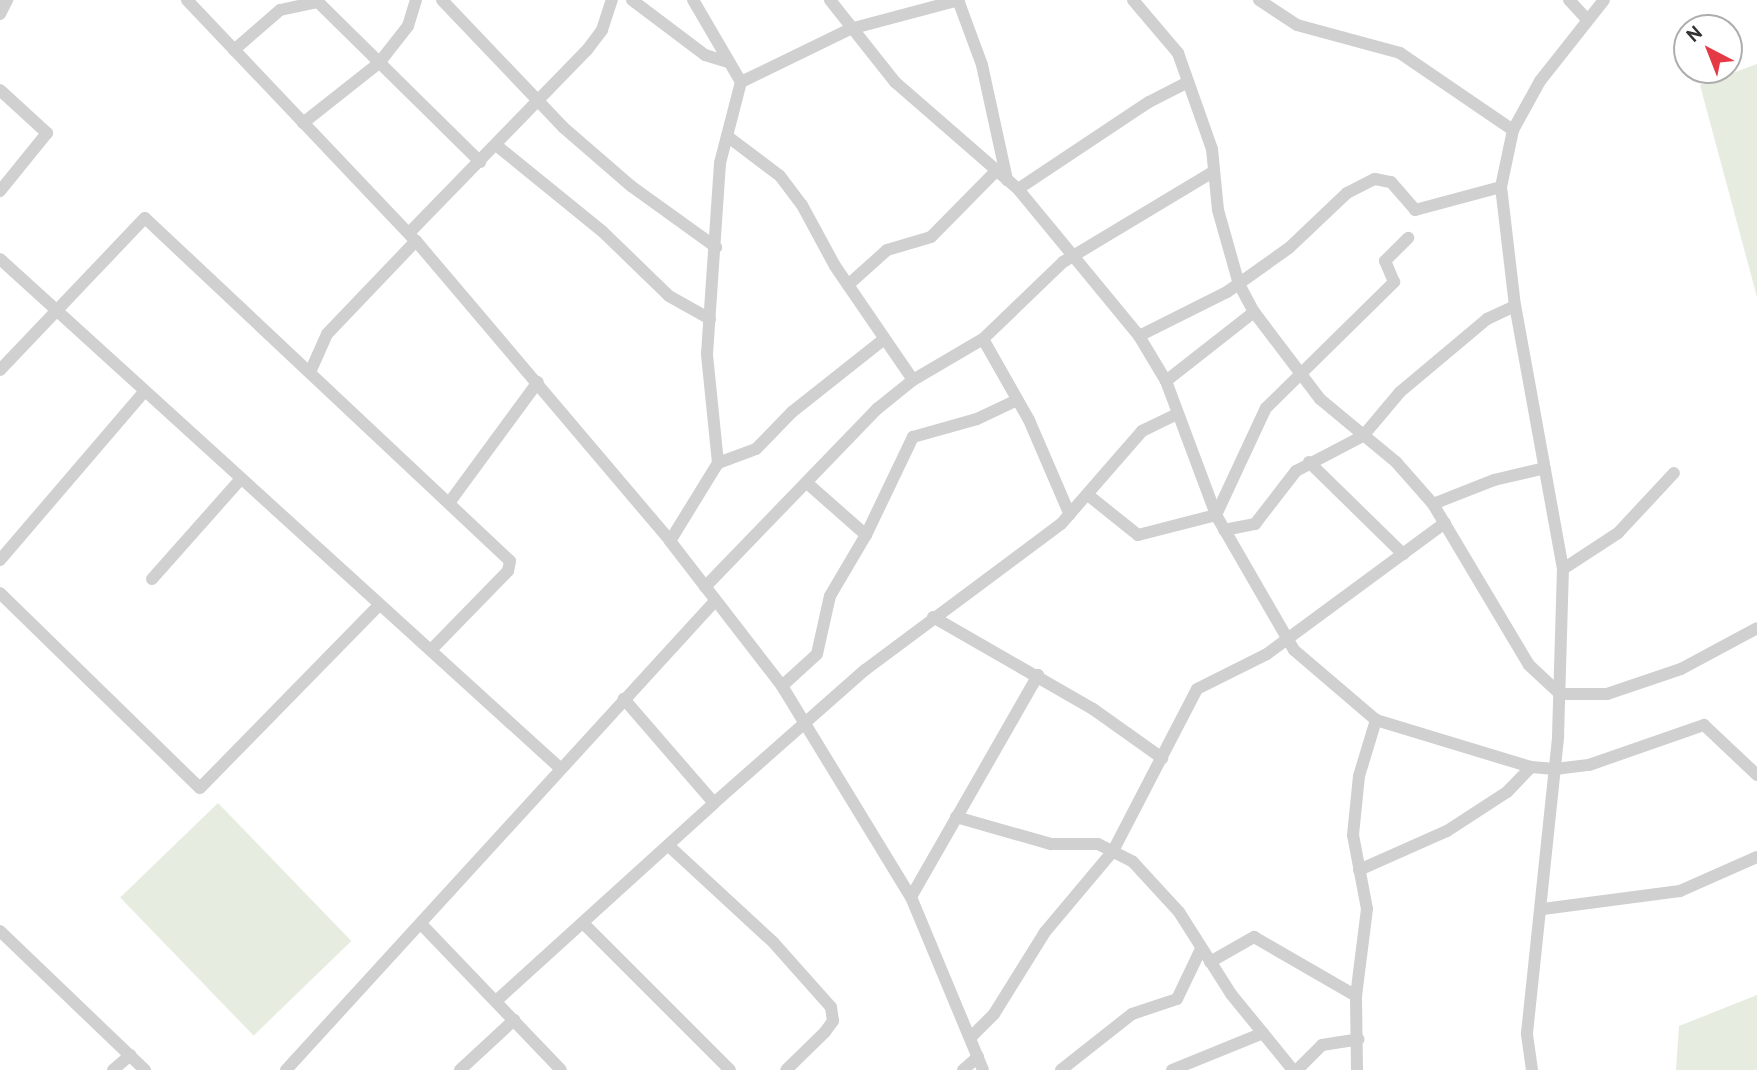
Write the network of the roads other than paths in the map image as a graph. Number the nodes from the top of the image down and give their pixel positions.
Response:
1 (7, 0) edge
2 (187, 0) edge
3 (416, 0) edge
4 (442, 0) edge
5 (612, 0) edge
6 (631, 0) edge
7 (693, 0) edge
8 (830, 0) edge
9 (958, 0) edge
10 (1133, 0) edge
11 (1259, 0) edge
12 (1569, 0) edge
13 (1604, 0) edge
14 (0, 14) edge
15 (1586, 18) junction
16 (850, 29) junction
17 (234, 50) junction
18 (728, 62) junction
19 (379, 63) junction
20 (741, 82) junction
21 (1186, 83) junction
22 (0, 90) edge
23 (534, 101) junction
24 (303, 123) junction
25 (1513, 130) junction
26 (727, 136) junction
27 (496, 145) junction
28 (480, 162) junction
29 (996, 171) junction
30 (1213, 172) junction
31 (1007, 180) junction
32 (1502, 187) junction
33 (1018, 189) junction
34 (0, 191) edge
35 (412, 237) junction
36 (1408, 238) dead end
37 (716, 247) junction
38 (1073, 255) junction
39 (0, 259) edge
40 (1239, 284) junction
41 (848, 285) junction
42 (1515, 306) junction
43 (55, 308) junction
44 (1254, 312) junction
45 (710, 319) junction
46 (1139, 336) junction
47 (983, 339) junction
48 (883, 340) junction
49 (0, 370) edge
50 (311, 370) junction
51 (1299, 375) junction
52 (912, 380) junction
53 (538, 382) junction
54 (1166, 382) junction
55 (144, 392) junction
56 (1017, 400) junction
57 (1175, 415) junction
58 (1363, 436) junction
59 (1309, 461) junction
60 (718, 463) junction
61 (1545, 468) junction
62 (1674, 472) dead end
63 (240, 480) junction
64 (807, 483) junction
65 (1088, 495) junction
66 (449, 503) junction
67 (1433, 504) junction
68 (1070, 515) junction
69 (1216, 515) junction
70 (1445, 523) junction
71 (1224, 530) junction
72 (866, 534) junction
73 (670, 541) junction
74 (1403, 554) junction
75 (0, 560) edge
76 (1563, 569) junction
77 (152, 579) dead end
78 (705, 587) junction
79 (0, 593) edge
80 (715, 601) junction
81 (378, 606) junction
82 (933, 617) junction
83 (1757, 628) edge
84 (1288, 639) junction
85 (431, 650) junction
86 (1038, 675) junction
87 (782, 686) junction
88 (1560, 694) junction
89 (624, 699) junction
90 (1376, 720) junction
91 (807, 721) junction
92 (1162, 758) junction
93 (1531, 767) junction
94 (561, 769) junction
95 (1555, 769) junction
96 (1757, 775) edge
97 (714, 803) junction
98 (956, 817) junction
99 (670, 847) junction
100 (1113, 851) junction
101 (1757, 857) edge
102 (1359, 870) junction
103 (911, 897) junction
104 (1543, 909) junction
105 (585, 925) junction
106 (423, 926) junction
107 (0, 931) edge
108 (1201, 949) junction
109 (1210, 962) junction
110 (1356, 996) junction
111 (496, 1001) junction
112 (514, 1020) junction
113 (1263, 1033) junction
114 (970, 1038) junction
115 (1359, 1039) junction
116 (130, 1055) junction
117 (978, 1057) junction
118 (1199, 1066) edge
119 (113, 1070) edge
120 (145, 1070) edge
121 (286, 1070) edge
122 (460, 1070) edge
123 (561, 1070) edge
124 (730, 1070) edge
125 (786, 1070) edge
126 (963, 1070) edge
127 (983, 1070) edge
128 (1061, 1070) edge
129 (1172, 1070) edge
130 (1295, 1070) edge
131 (1357, 1070) edge
132 (1531, 1070) edge

1 - 14 street
2 - 17 street
3 - 19 street
4 - 23 street
5 - 23 street
6 - 18 street
7 - 18 street
8 - 16 street
9 - 16 street
9 - 31 street
10 - 21 street
11 - 25 street
12 - 15 street
13 - 15 street
15 - 25 street
16 - 20 street
16 - 29 street
17 - 19 street
17 - 24 street
18 - 20 street
19 - 24 street
19 - 28 street
20 - 26 street
21 - 30 street
21 - 33 street
22 - 34 street
23 - 27 street
23 - 37 street
24 - 35 street
25 - 32 street
26 - 37 street
26 - 41 street
27 - 28 street
27 - 45 street
28 - 35 street
29 - 31 street
29 - 41 street
30 - 38 street
30 - 40 street
31 - 33 street
32 - 40 street
32 - 42 street
33 - 38 street
35 - 50 street
35 - 53 street
36 - 51 street
37 - 45 street
38 - 46 street
38 - 47 street
39 - 43 street
40 - 44 street
40 - 46 street
41 - 48 street
42 - 58 street
42 - 61 street
43 - 49 street
43 - 50 street
43 - 55 street
44 - 51 street
44 - 54 street
45 - 60 street
46 - 54 street
47 - 52 street
47 - 56 street
48 - 52 street
48 - 60 street
50 - 66 street
51 - 58 street
51 - 69 street
52 - 64 street
53 - 66 street
53 - 73 street
54 - 57 street
55 - 63 street
55 - 75 street
56 - 68 street
56 - 72 street
57 - 65 street
57 - 69 street
58 - 59 street
58 - 67 street
59 - 71 street
59 - 74 street
60 - 73 street
61 - 67 street
61 - 76 street
62 - 76 street
63 - 77 street
63 - 81 street
64 - 72 street
64 - 78 street
65 - 68 street
65 - 69 street
66 - 85 street
67 - 70 street
68 - 82 street
69 - 71 street
70 - 74 street
70 - 88 street
71 - 84 street
72 - 87 street
73 - 78 street
74 - 84 street
76 - 88 street
78 - 80 street
79 - 81 street
80 - 87 street
80 - 89 street
81 - 85 street
82 - 86 street
82 - 91 street
83 - 88 street
84 - 90 street
84 - 92 street
85 - 94 street
86 - 92 street
86 - 98 street
87 - 91 street
88 - 95 street
89 - 94 street
89 - 97 street
90 - 93 street
90 - 102 street
91 - 97 street
91 - 103 street
92 - 100 street
93 - 95 street
93 - 102 street
94 - 106 street
95 - 96 street
95 - 104 street
97 - 99 street
98 - 100 street
98 - 103 street
99 - 105 street
99 - 125 street
100 - 108 street
100 - 114 street
101 - 104 street
102 - 110 street
103 - 114 street
104 - 132 street
105 - 111 street
105 - 124 street
106 - 111 street
106 - 121 street
107 - 116 street
108 - 109 street
108 - 128 street
109 - 110 street
109 - 113 street
110 - 115 street
111 - 112 street
112 - 122 street
112 - 123 street
113 - 118 street
113 - 130 street
114 - 117 street
115 - 130 street
115 - 131 street
116 - 119 street
116 - 120 street
117 - 126 street
117 - 127 street
118 - 129 street

